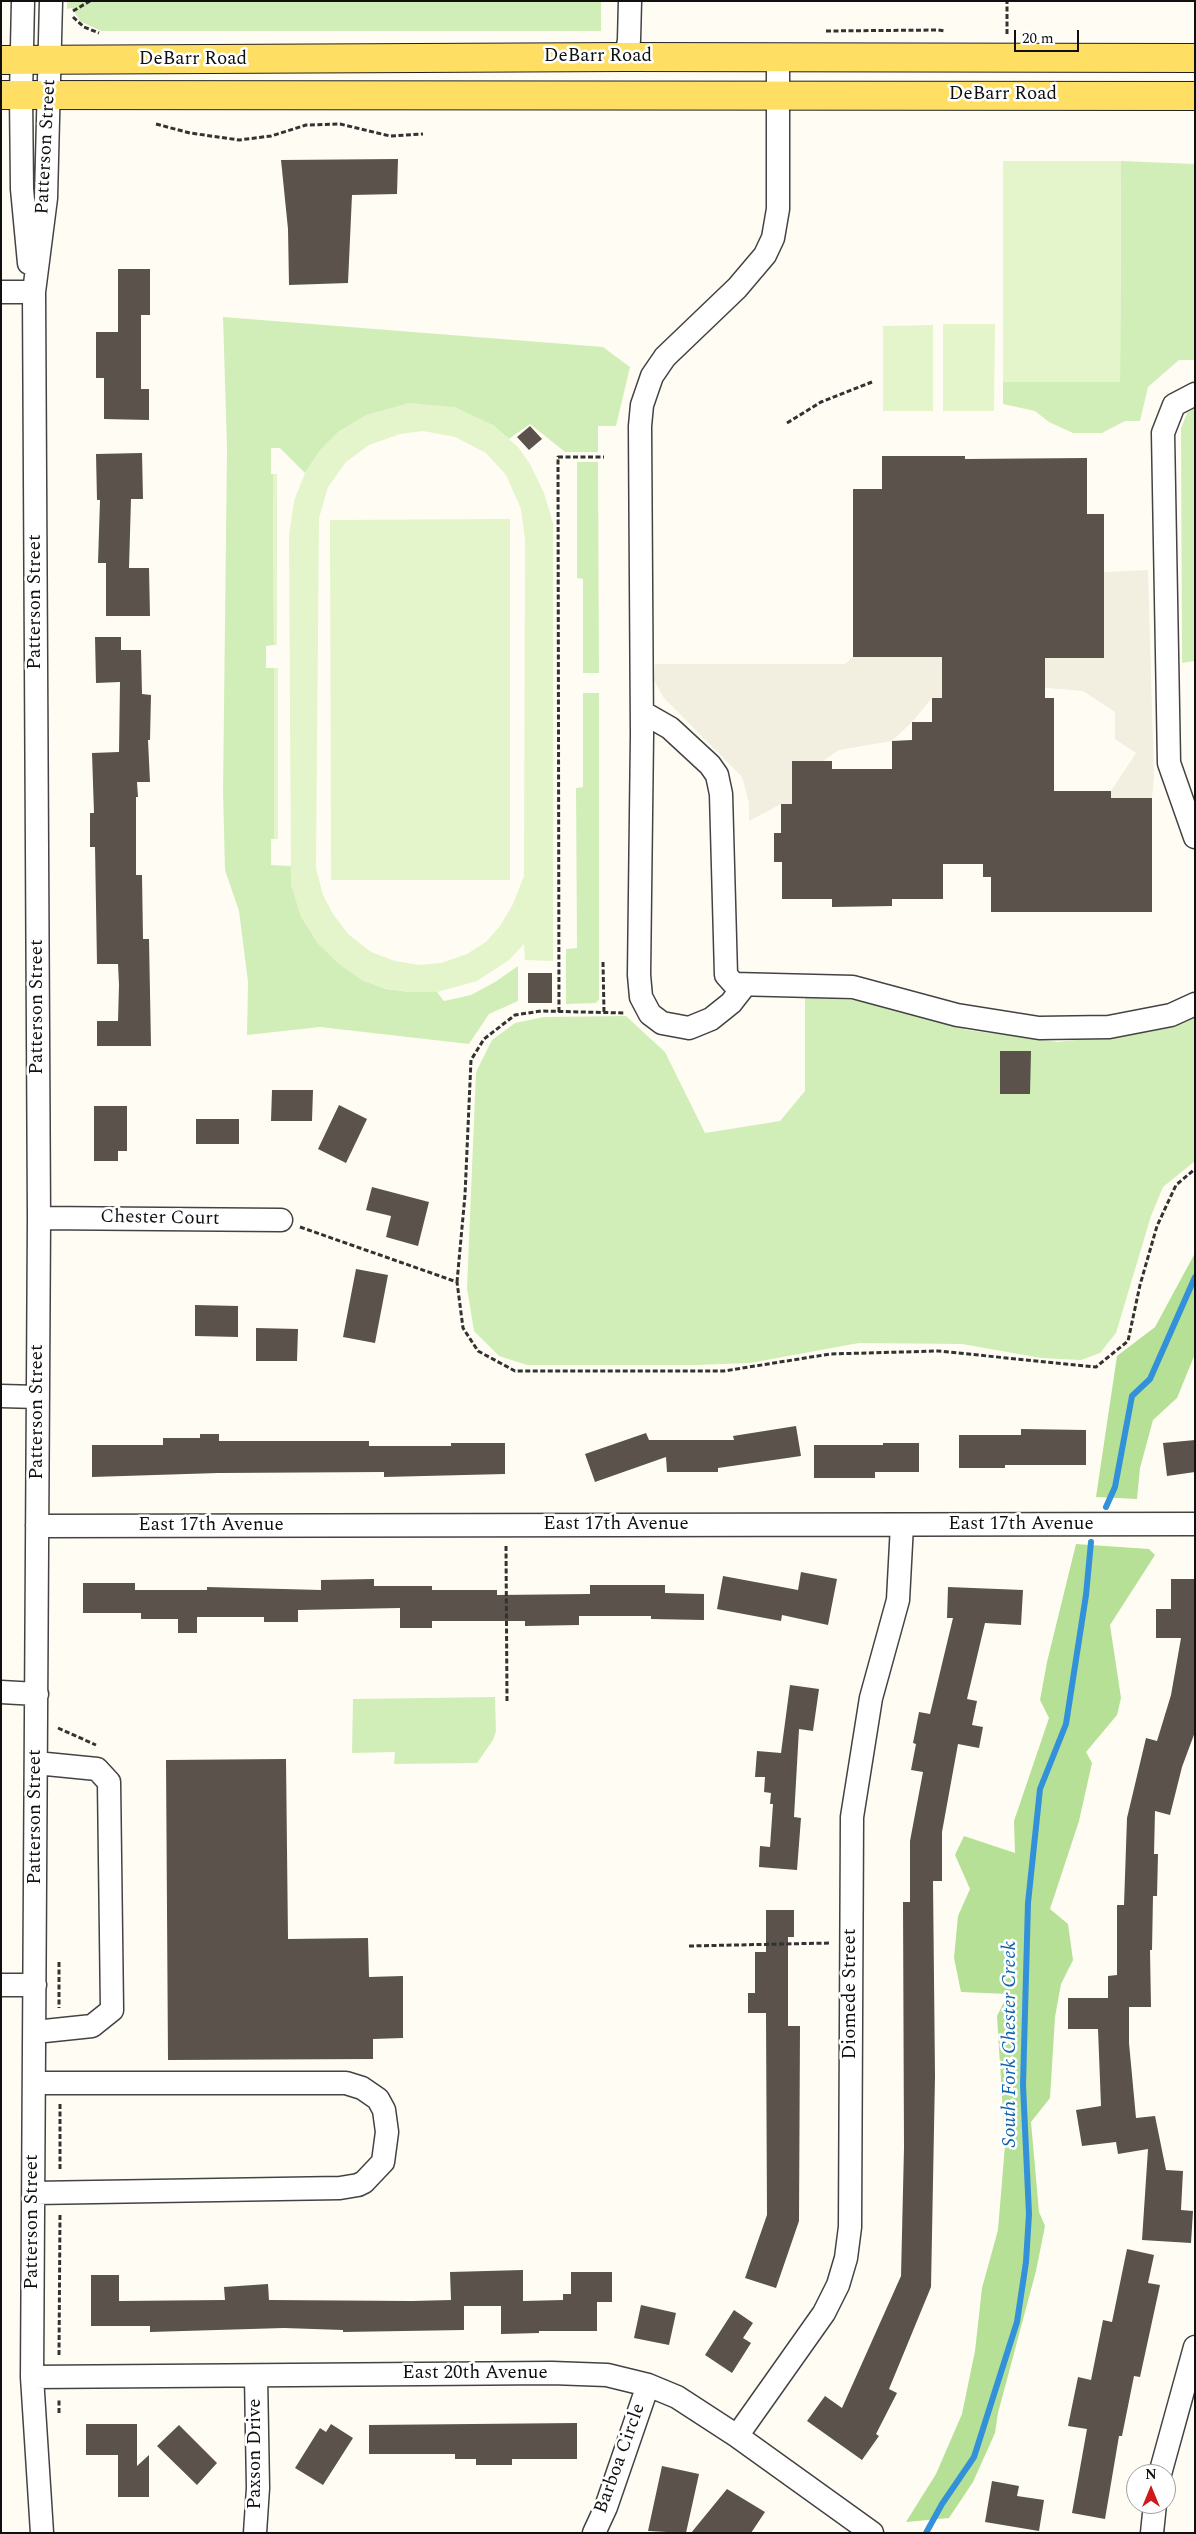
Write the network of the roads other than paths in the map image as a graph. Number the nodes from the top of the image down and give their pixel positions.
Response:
1 (23, 1) edge
2 (51, 1) edge
3 (630, 1) edge
4 (626, 57) junction
5 (778, 57) junction
6 (1195, 58) edge
7 (11, 60) edge
8 (51, 60) junction
9 (11, 95) edge
10 (49, 96) junction
11 (343, 96) junction
12 (778, 96) junction
13 (1195, 96) edge
14 (1, 292) edge
15 (34, 292) junction
16 (1195, 394) edge
17 (642, 712) junction
18 (1195, 837) edge
19 (745, 985) junction
20 (1195, 1004) edge
21 (39, 1218) junction
22 (281, 1220) road end
23 (1, 1396) edge
24 (38, 1397) junction
25 (1195, 1524) edge
26 (902, 1525) junction
27 (37, 1526) junction
28 (1, 1692) edge
29 (36, 1694) junction
30 (36, 1764) junction
31 (1, 1985) edge
32 (35, 1985) junction
33 (35, 2032) junction
34 (34, 2083) junction
35 (34, 2193) junction
36 (1195, 2347) edge
37 (256, 2376) junction
38 (32, 2377) junction
39 (648, 2385) junction
40 (737, 2436) junction
41 (1163, 2464) edge
42 (1154, 2514) edge
43 (42, 2533) edge
44 (255, 2533) edge
45 (594, 2533) edge
46 (872, 2533) edge
47 (1152, 2533) edge

1 - 7 street, Patterson Street
2 - 8 street, Patterson Street
3 - 4 street
4 - 5 main road, DeBarr Road
4 - 8 main road, DeBarr Road
4 - 11 main road
5 - 6 main road, DeBarr Road
5 - 12 street
7 - 8 main road, DeBarr Road
7 - 9 street, Patterson Street
8 - 10 street, Patterson Street
9 - 10 main road, DeBarr Road
9 - 15 street, Patterson Street
10 - 11 main road, DeBarr Road
10 - 15 street, Patterson Street
11 - 12 main road, DeBarr Road
12 - 13 main road, DeBarr Road
12 - 17 street
14 - 15 street
15 - 21 street, Patterson Street
16 - 18 street
17 - 19 street
17 - 19 street
19 - 20 street
21 - 22 street, Chester Court
21 - 24 street, Patterson Street
23 - 24 street
24 - 27 street, Patterson Street
25 - 26 street, East 17th Avenue
26 - 27 street, East 17th Avenue
26 - 40 street, Diomede Street
27 - 29 street, Patterson Street
28 - 29 street
29 - 30 street, Patterson Street
30 - 32 street, Patterson Street
30 - 33 street
31 - 32 street
32 - 33 street, Patterson Street
33 - 34 street, Patterson Street
34 - 35 street, Patterson Street
34 - 35 street
35 - 38 street, Patterson Street
36 - 41 street
37 - 38 street, East 20th Avenue
37 - 39 street, East 20th Avenue
37 - 44 street, Paxson Drive
38 - 43 street, Patterson Street
39 - 40 street, East 20th Avenue
39 - 45 street, Barboa Circle
40 - 46 street, East 20th Avenue
42 - 47 street

